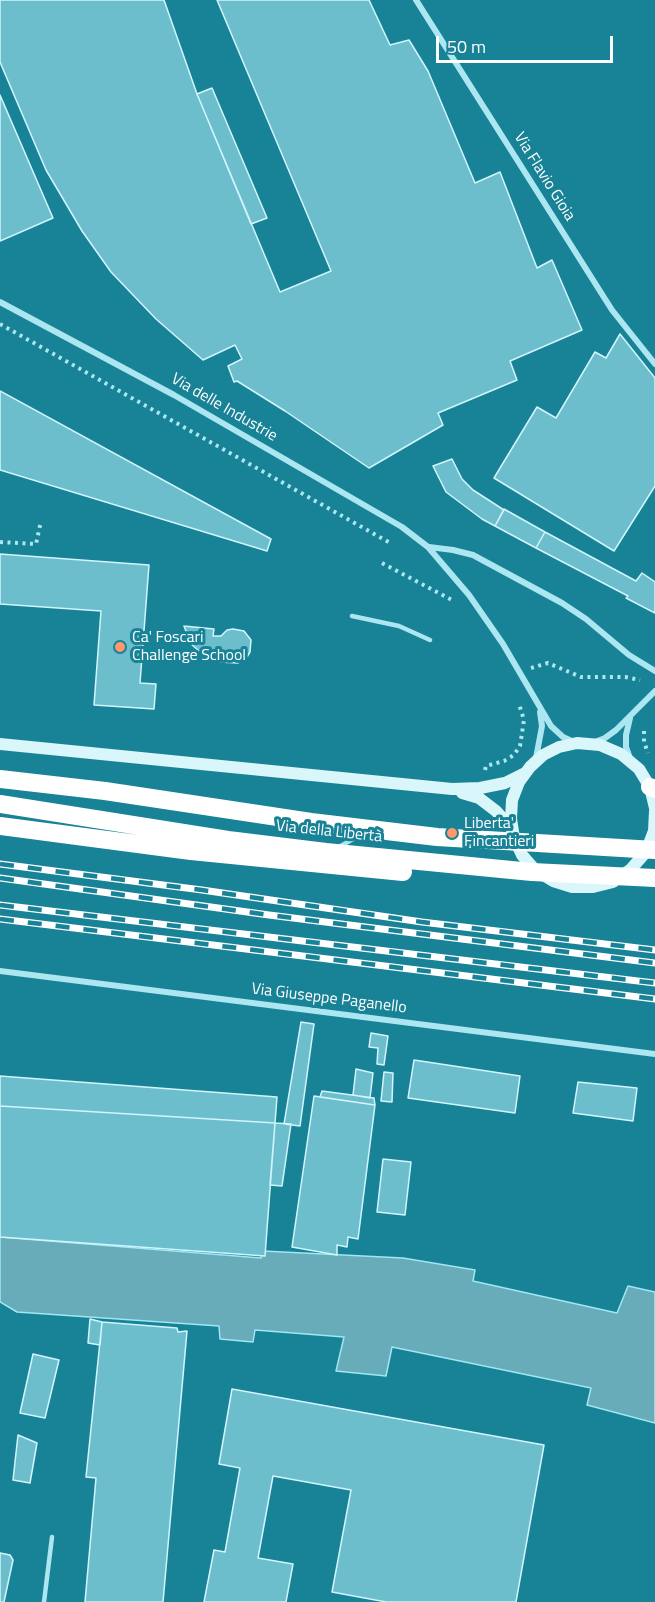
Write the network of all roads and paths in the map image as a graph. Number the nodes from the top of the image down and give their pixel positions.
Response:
1 (416, 0) edge
2 (0, 302) edge
3 (0, 324) edge
4 (655, 364) edge
5 (41, 521) dead end
6 (0, 542) edge
7 (392, 544) dead end
8 (428, 547) junction
9 (382, 563) dead end
10 (454, 601) dead end
11 (352, 616) dead end
12 (430, 640) dead end
13 (519, 671) junction
14 (655, 671) edge
15 (649, 683) dead end
16 (655, 691) edge
17 (539, 708) junction
18 (630, 718) junction
19 (644, 726) dead end
20 (584, 743) junction
21 (0, 744) edge
22 (650, 760) dead end
23 (535, 762) junction
24 (631, 762) junction
25 (525, 772) junction
26 (0, 779) edge
27 (652, 788) edge
28 (452, 789) junction
29 (0, 804) edge
30 (655, 809) edge
31 (0, 825) edge
32 (399, 826) dead end
33 (513, 831) junction
34 (491, 834) dead end
35 (655, 850) edge
36 (522, 855) junction
37 (315, 864) junction
38 (536, 870) junction
39 (655, 878) edge
40 (613, 882) junction
41 (655, 885) edge
42 (0, 971) edge
43 (655, 1054) edge
44 (52, 1537) dead end
45 (44, 1602) edge

1 - 4 street, Via Flavio Gioia
2 - 8 street, Via delle Industrie
3 - 7 path
5 - 6 path
8 - 13 street, Via delle Industrie
8 - 14 street, Via delle Industrie
9 - 10 path
11 - 12 lane
13 - 15 path
13 - 17 street, Via delle Industrie
16 - 18 street
17 - 20 street, Via delle Industrie
17 - 23 street, Via delle Industrie
18 - 20 street
18 - 24 street
19 - 22 path
20 - 23 street
20 - 24 street
21 - 28 street
23 - 25 street
24 - 27 street
25 - 28 street
25 - 33 street
26 - 35 highway, Via della Libertà
27 - 30 street
28 - 33 street
29 - 39 highway, Via della Libertà
30 - 40 street
31 - 37 highway
32 - 37 lane
33 - 36 street
34 - 36 lane
36 - 38 street
37 - 38 highway
38 - 40 street
40 - 41 highway
42 - 43 street, Via Giuseppe Paganello
44 - 45 lane

